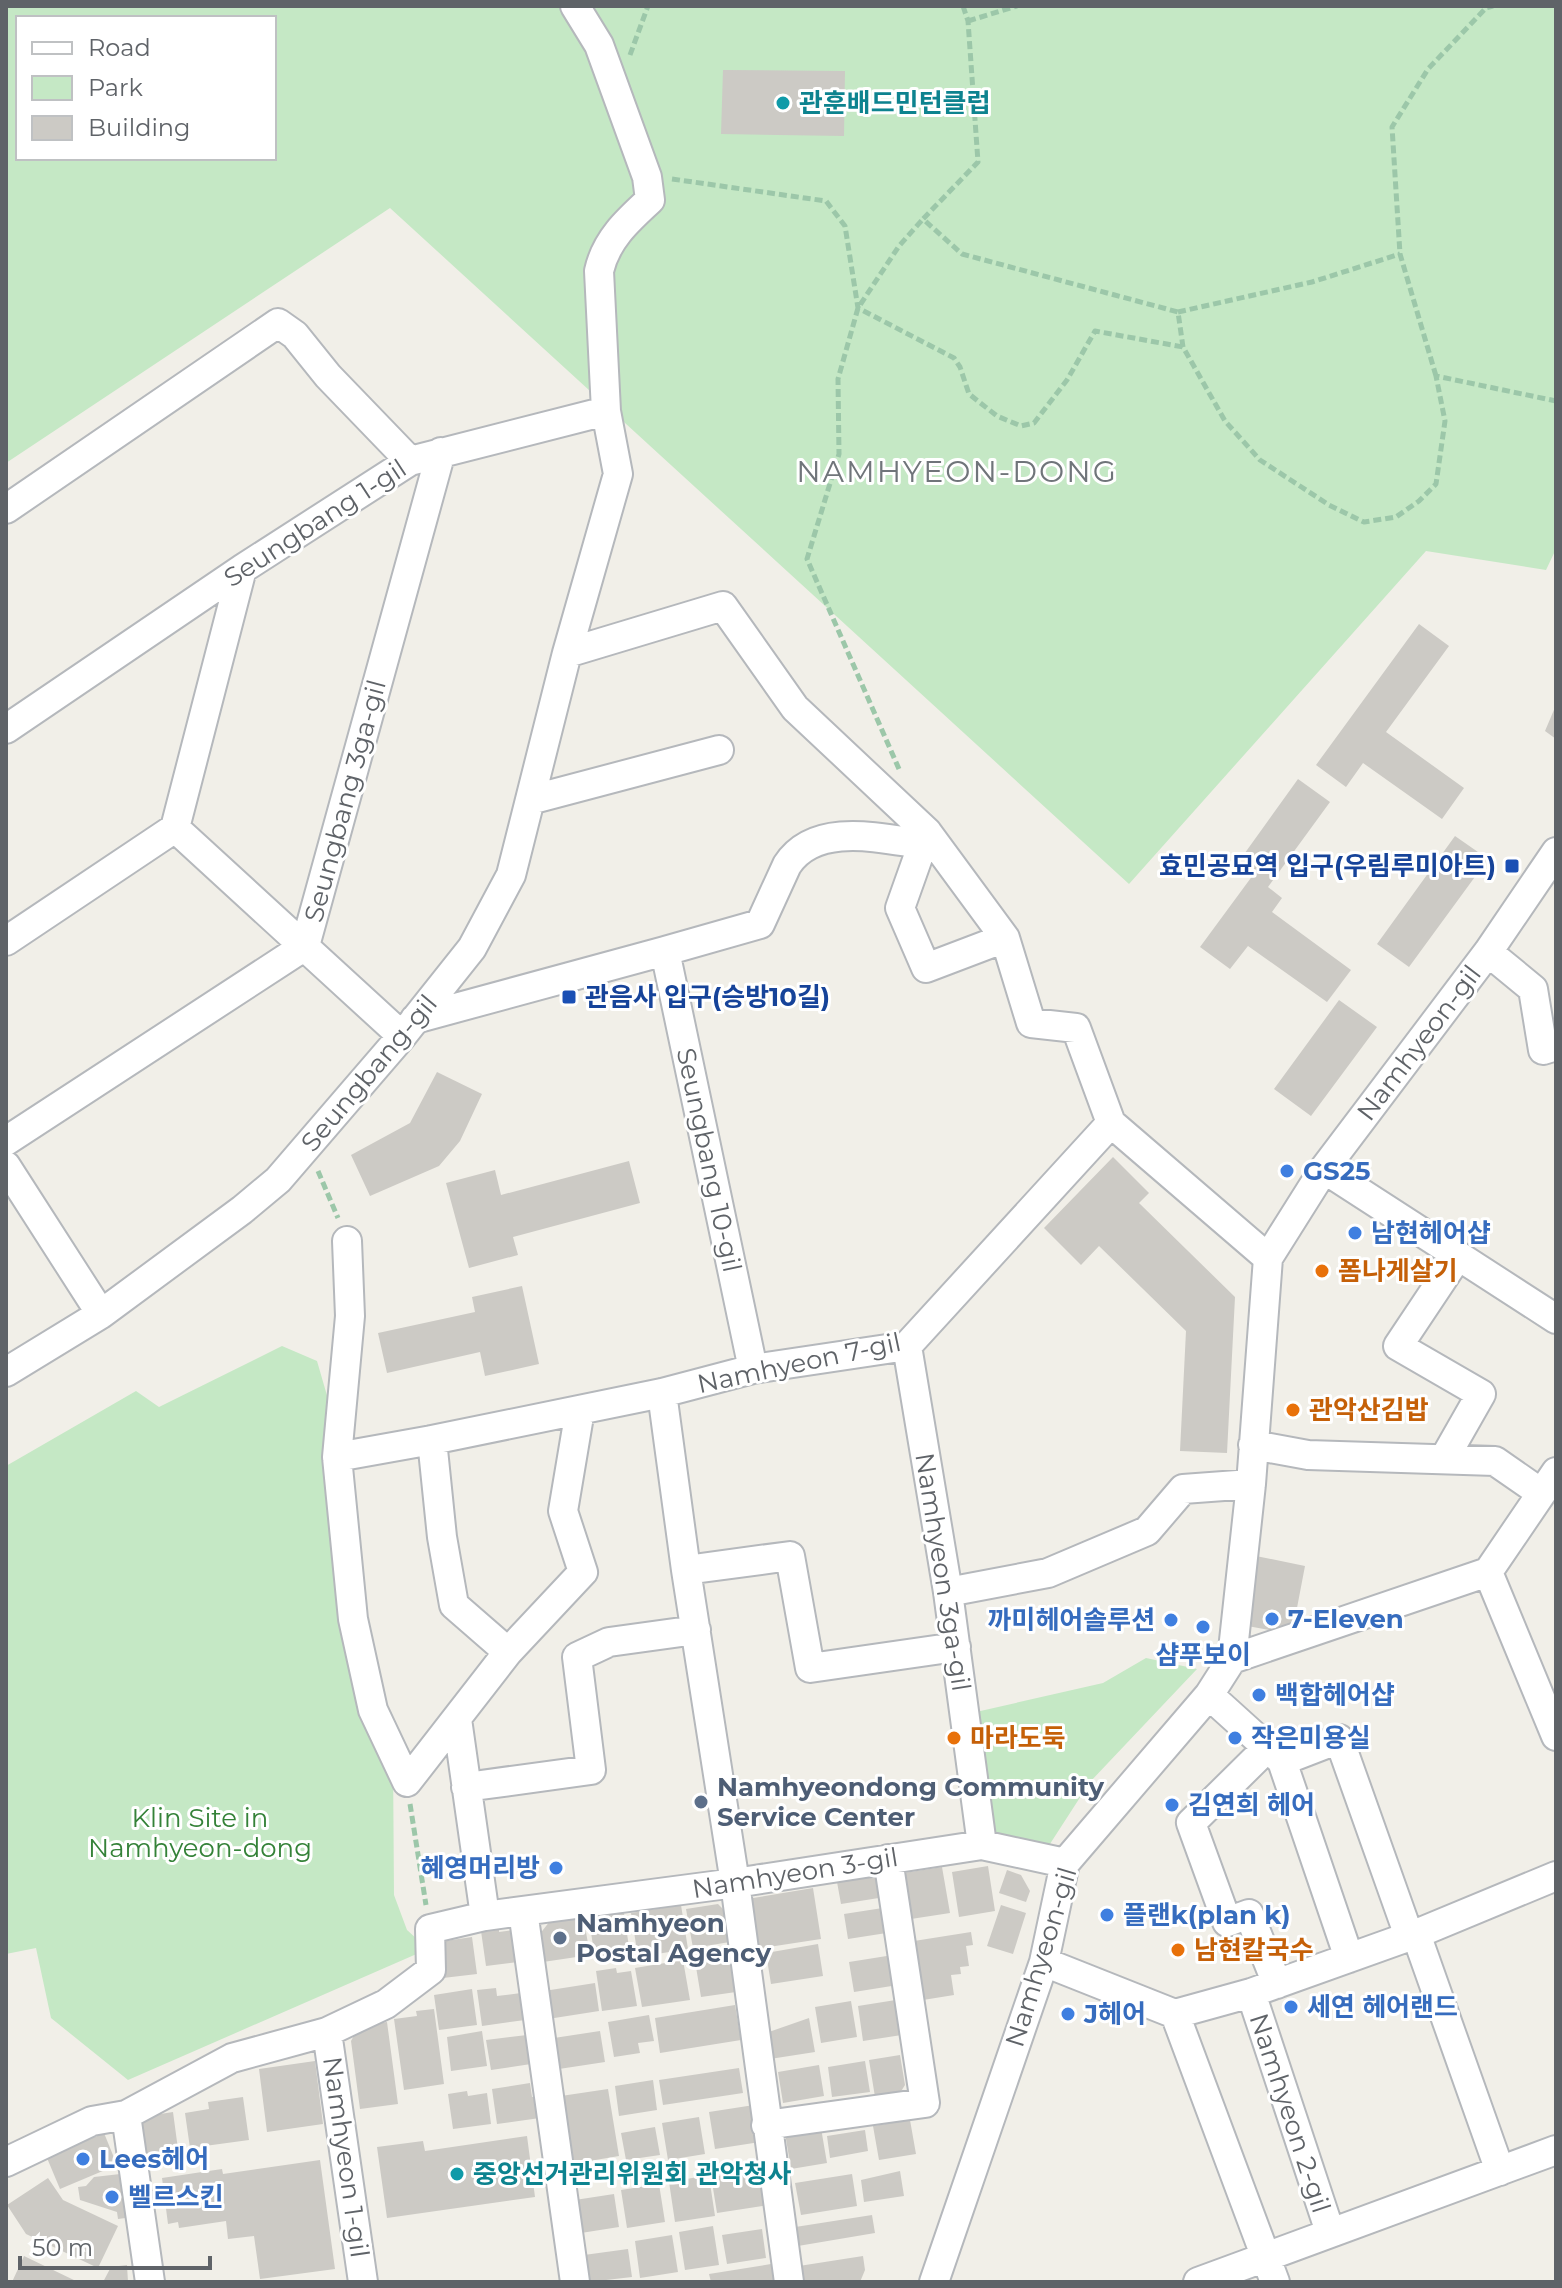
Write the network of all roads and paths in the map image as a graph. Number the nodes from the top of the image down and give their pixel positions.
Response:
1 (575, 6) edge
2 (648, 6) edge
3 (963, 6) edge
4 (1017, 6) edge
5 (1493, 6) edge
6 (968, 21) junction
7 (616, 89) junction
8 (647, 177) junction
9 (923, 219) junction
10 (1400, 254) junction
11 (858, 308) junction
12 (1178, 312) junction
13 (1183, 347) junction
14 (1436, 376) junction
15 (1556, 401) edge
16 (606, 411) junction
17 (441, 452) junction
18 (410, 461) junction
19 (6, 509) edge
20 (242, 569) junction
21 (567, 653) junction
22 (6, 729) edge
23 (719, 750) dead end
24 (901, 775) dead end
25 (530, 800) junction
26 (175, 828) junction
27 (924, 838) junction
28 (1556, 852) edge
29 (1005, 938) junction
30 (6, 941) edge
31 (305, 946) junction
32 (665, 951) junction
33 (1488, 952) junction
34 (408, 1028) junction
35 (1556, 1046) edge
36 (1111, 1123) junction
37 (6, 1141) edge
38 (308, 1147) junction
39 (6, 1166) edge
40 (1324, 1169) junction
41 (347, 1241) joint
42 (1458, 1256) junction
43 (1268, 1258) junction
44 (101, 1314) junction
45 (1556, 1319) edge
46 (907, 1346) junction
47 (753, 1369) junction
48 (6, 1372) edge
49 (662, 1393) junction
50 (580, 1410) junction
51 (432, 1440) junction
52 (1253, 1445) junction
53 (337, 1457) junction
54 (1444, 1459) junction
55 (1548, 1482) edge
56 (1251, 1484) junction
57 (686, 1570) junction
58 (1488, 1572) junction
59 (948, 1592) junction
60 (696, 1630) junction
61 (956, 1647) junction
62 (508, 1652) junction
63 (1232, 1659) junction
64 (1209, 1695) junction
65 (457, 1719) junction
66 (1556, 1736) edge
67 (1275, 1755) junction
68 (407, 1782) junction
69 (466, 1787) junction
70 (982, 1845) junction
71 (888, 1859) junction
72 (1065, 1863) junction
73 (1556, 1876) edge
74 (735, 1883) junction
75 (523, 1911) junction
76 (485, 1916) junction
77 (430, 1929) junction
78 (1412, 1935) junction
79 (1349, 1958) junction
80 (1044, 1962) junction
81 (1264, 1989) junction
82 (1175, 2014) junction
83 (327, 2032) junction
84 (126, 2115) junction
85 (766, 2125) junction
86 (1556, 2150) edge
87 (6, 2162) edge
88 (1500, 2171) junction
89 (1330, 2232) junction
90 (1270, 2270) edge
91 (150, 2282) edge
92 (363, 2282) edge
93 (575, 2282) edge
94 (789, 2282) edge
95 (934, 2282) edge
96 (1198, 2282) edge

1 - 7 street
2 - 7 path
3 - 6 path
4 - 6 path
5 - 10 path
6 - 9 path
7 - 8 street
8 - 11 path
8 - 16 street
9 - 11 path
9 - 12 path
10 - 12 path
10 - 14 path
11 - 13 path
11 - 24 path
12 - 13 path
13 - 14 path
14 - 15 path
16 - 17 street, Seungbang 1-gil
16 - 21 street, Seungbang-gil
17 - 18 street, Seungbang 1-gil
17 - 31 street, Seungbang 3ga-gil
18 - 19 street
18 - 20 street, Seungbang 1-gil
20 - 22 street, Seungbang 1-gil
20 - 26 street
21 - 25 street, Seungbang-gil
21 - 27 street
23 - 25 street
25 - 34 street, Seungbang-gil
26 - 30 street
26 - 31 street
27 - 29 street
27 - 29 street
27 - 32 street
28 - 33 street, Namhyeon-gil
29 - 36 street
31 - 34 street
31 - 37 street, Seungbang 3ga-gil
32 - 34 street
32 - 47 street, Seungbang 10-gil
33 - 35 street, Namhyeon-gil
33 - 40 street, Namhyeon-gil
34 - 38 street, Seungbang-gil
36 - 43 street
36 - 46 street, Namhyeon 7-gil
38 - 41 path
38 - 44 street, Seungbang-gil
39 - 44 street
40 - 42 street
40 - 43 street, Namhyeon-gil
41 - 53 street
42 - 45 street
42 - 54 street
43 - 52 street, Namhyeon-gil
44 - 48 street, Seungbang-gil
46 - 47 street, Namhyeon 7-gil
46 - 59 street, Namhyeon 3ga-gil
47 - 49 street, Namhyeon 7-gil
49 - 50 street, Namhyeon 7-gil
49 - 57 street
50 - 51 street, Namhyeon 7-gil
50 - 62 street
51 - 53 street, Namhyeon 7-gil
51 - 62 street
52 - 54 street
52 - 56 street, Namhyeon-gil
53 - 68 street
54 - 55 street
55 - 58 street
56 - 59 street
56 - 63 street, Namhyeon-gil
57 - 60 street
57 - 61 street
58 - 63 street
58 - 66 street
59 - 61 street, Namhyeon 3ga-gil
60 - 69 street
60 - 74 street
61 - 70 street, Namhyeon 3ga-gil
62 - 65 street
63 - 64 street, Namhyeon-gil
64 - 67 street
64 - 72 street, Namhyeon-gil
65 - 68 street
65 - 69 street
67 - 78 street
67 - 79 street
67 - 81 street, Namhyeon 2-gil
68 - 77 path
69 - 76 street
70 - 71 street, Namhyeon 3-gil
70 - 72 street, Namhyeon 3-gil
71 - 74 street, Namhyeon 3-gil
71 - 85 street
72 - 80 street, Namhyeon-gil
73 - 78 street
74 - 75 street, Namhyeon 3-gil
74 - 85 street
75 - 76 street, Namhyeon 3-gil
75 - 93 street
76 - 77 street, Namhyeon 3-gil
77 - 83 street
78 - 79 street
78 - 88 street
79 - 81 street
80 - 82 street
80 - 95 street, Namhyeon-gil
81 - 82 street
81 - 89 street, Namhyeon 2-gil
82 - 90 street
83 - 84 street
83 - 92 street, Namhyeon 1-gil
84 - 87 street
84 - 91 street
85 - 94 street
86 - 88 street, Namhyeon 2-gil
88 - 89 street, Namhyeon 2-gil
89 - 90 street, Namhyeon 2-gil
90 - 96 street, Namhyeon 2-gil

